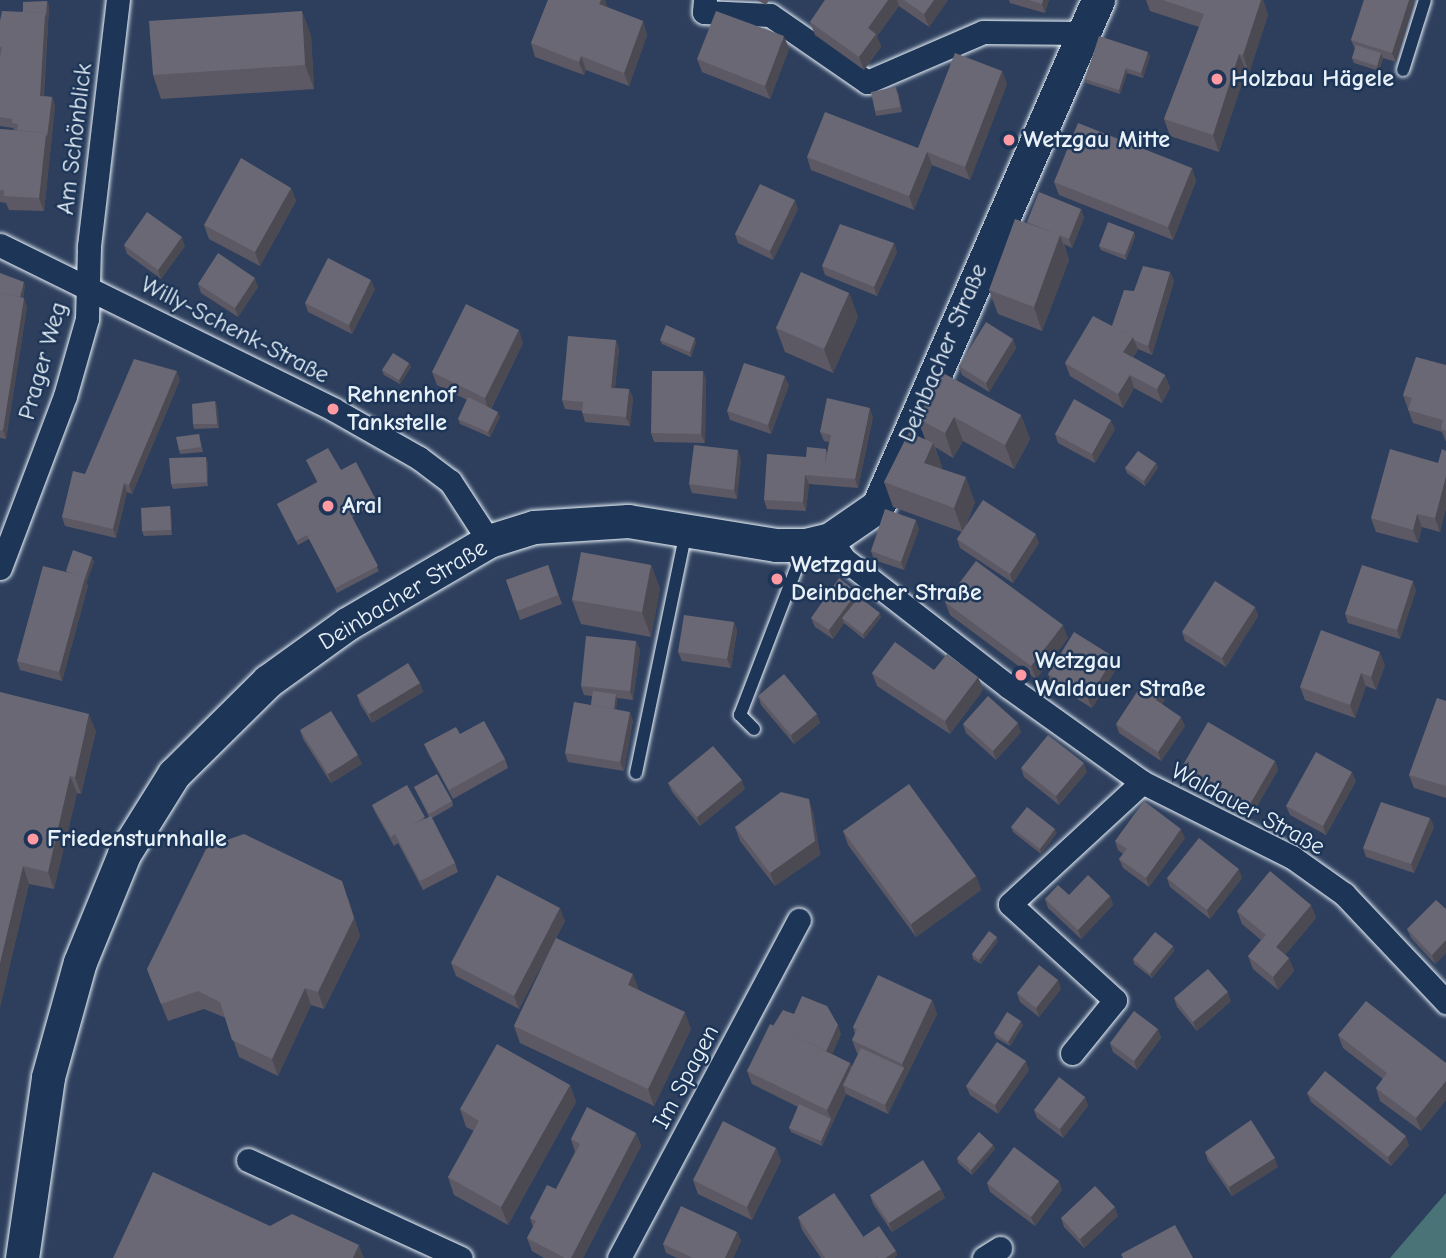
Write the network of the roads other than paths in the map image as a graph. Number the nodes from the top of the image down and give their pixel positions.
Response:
1 (118, 0) edge
2 (705, 0) edge
3 (1098, 0) edge
4 (1425, 0) edge
5 (1085, 33) junction
6 (1404, 70) dead end
7 (0, 245) edge
8 (89, 285) junction
9 (686, 531) junction
10 (489, 541) junction
11 (817, 542) junction
12 (0, 568) edge
13 (754, 729) dead end
14 (636, 773) dead end
15 (1142, 782) junction
16 (799, 920) dead end
17 (1446, 1002) edge
18 (1072, 1053) dead end
19 (248, 1160) dead end
20 (22, 1258) edge
21 (461, 1258) edge
22 (619, 1258) edge

1 - 8 street, Am Schönblick
2 - 5 street
3 - 5 street, Deinbacher Straße
4 - 6 lane
5 - 11 street, Deinbacher Straße
7 - 8 street, Willy-Schenk-Straße
8 - 10 street, Willy-Schenk-Straße
8 - 12 street, Prager Weg
9 - 10 street, Deinbacher Straße
9 - 11 street, Deinbacher Straße
9 - 14 lane
10 - 20 street, Deinbacher Straße
11 - 13 lane
11 - 15 street, Waldauer Straße
15 - 17 street, Waldauer Straße
15 - 18 street, Waldauer Straße
16 - 22 street, Im Spagen
19 - 21 street

